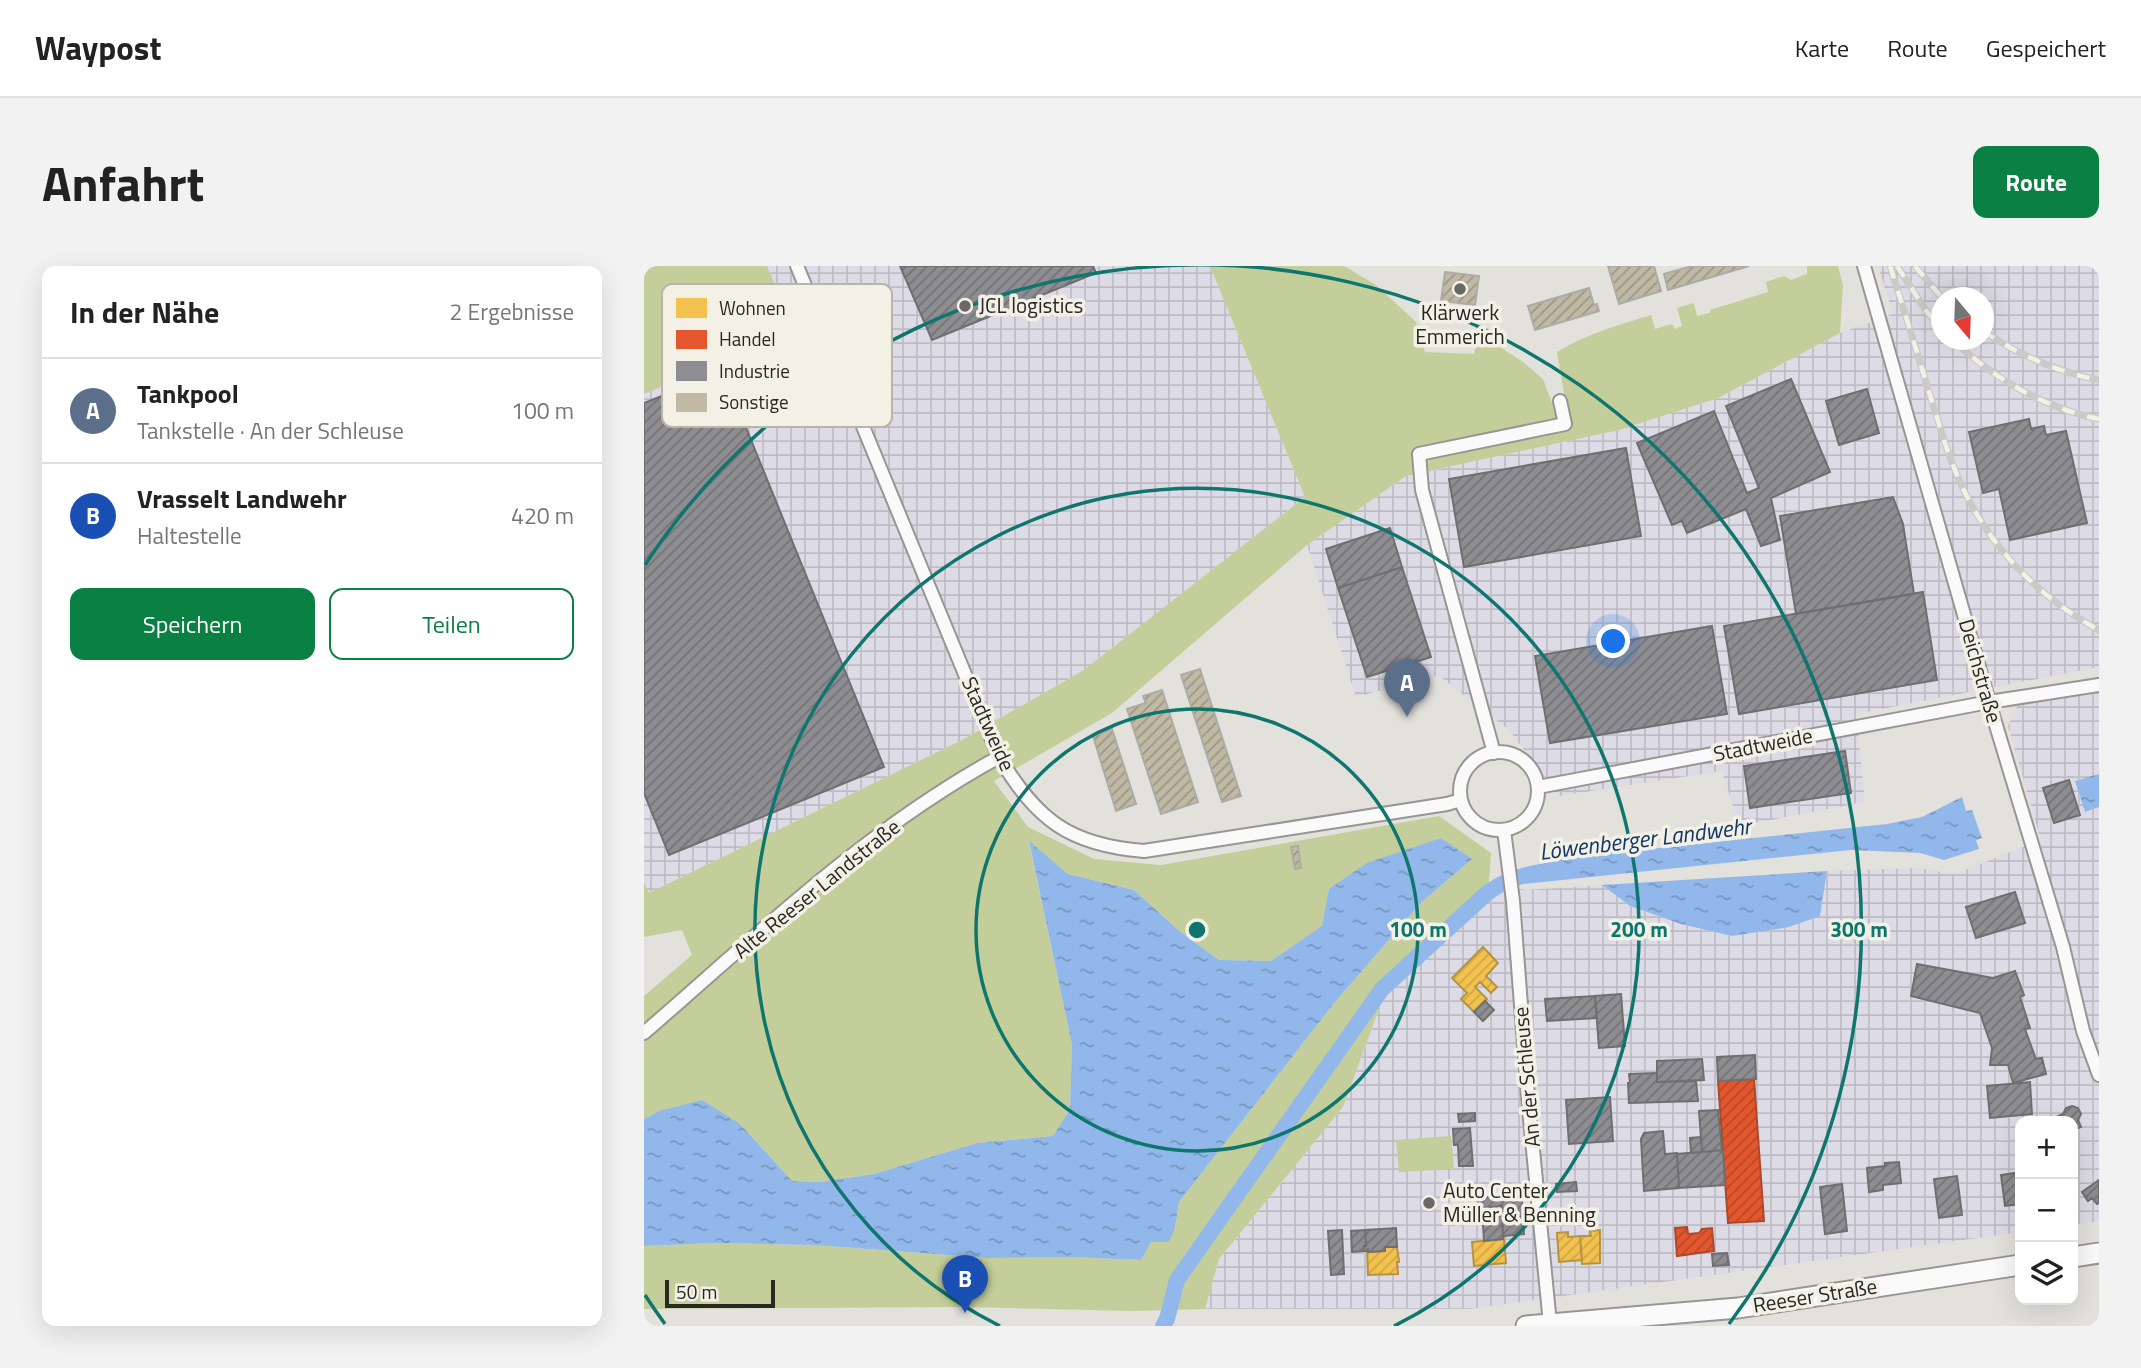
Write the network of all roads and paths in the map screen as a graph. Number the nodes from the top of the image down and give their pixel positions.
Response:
1 (797, 266) edge
2 (1864, 266) edge
3 (804, 284) edge
4 (1560, 401) dead end
5 (863, 427) edge
6 (2099, 685) edge
7 (1989, 702) junction
8 (1494, 752) junction
9 (999, 757) junction
10 (1538, 787) junction
11 (1461, 800) junction
12 (1504, 830) junction
13 (644, 1033) edge
14 (2099, 1075) edge
15 (2099, 1253) edge
16 (2078, 1256) edge
17 (2015, 1266) edge
18 (1550, 1325) edge
19 (1525, 1326) edge

1 - 3 street, Stadtweide
2 - 7 street, Deichstraße
4 - 8 street
5 - 9 street, Stadtweide
6 - 7 street, Stadtweide
7 - 10 street, Stadtweide
7 - 14 street, Deichstraße
8 - 10 street
8 - 11 street
9 - 11 street, Stadtweide
9 - 13 street, Alte Reeser Landstraße
10 - 12 street
11 - 12 street
12 - 18 street, An der Schleuse
15 - 16 main road
17 - 18 main road, Reeser Straße
18 - 19 main road, Reeser Straße

